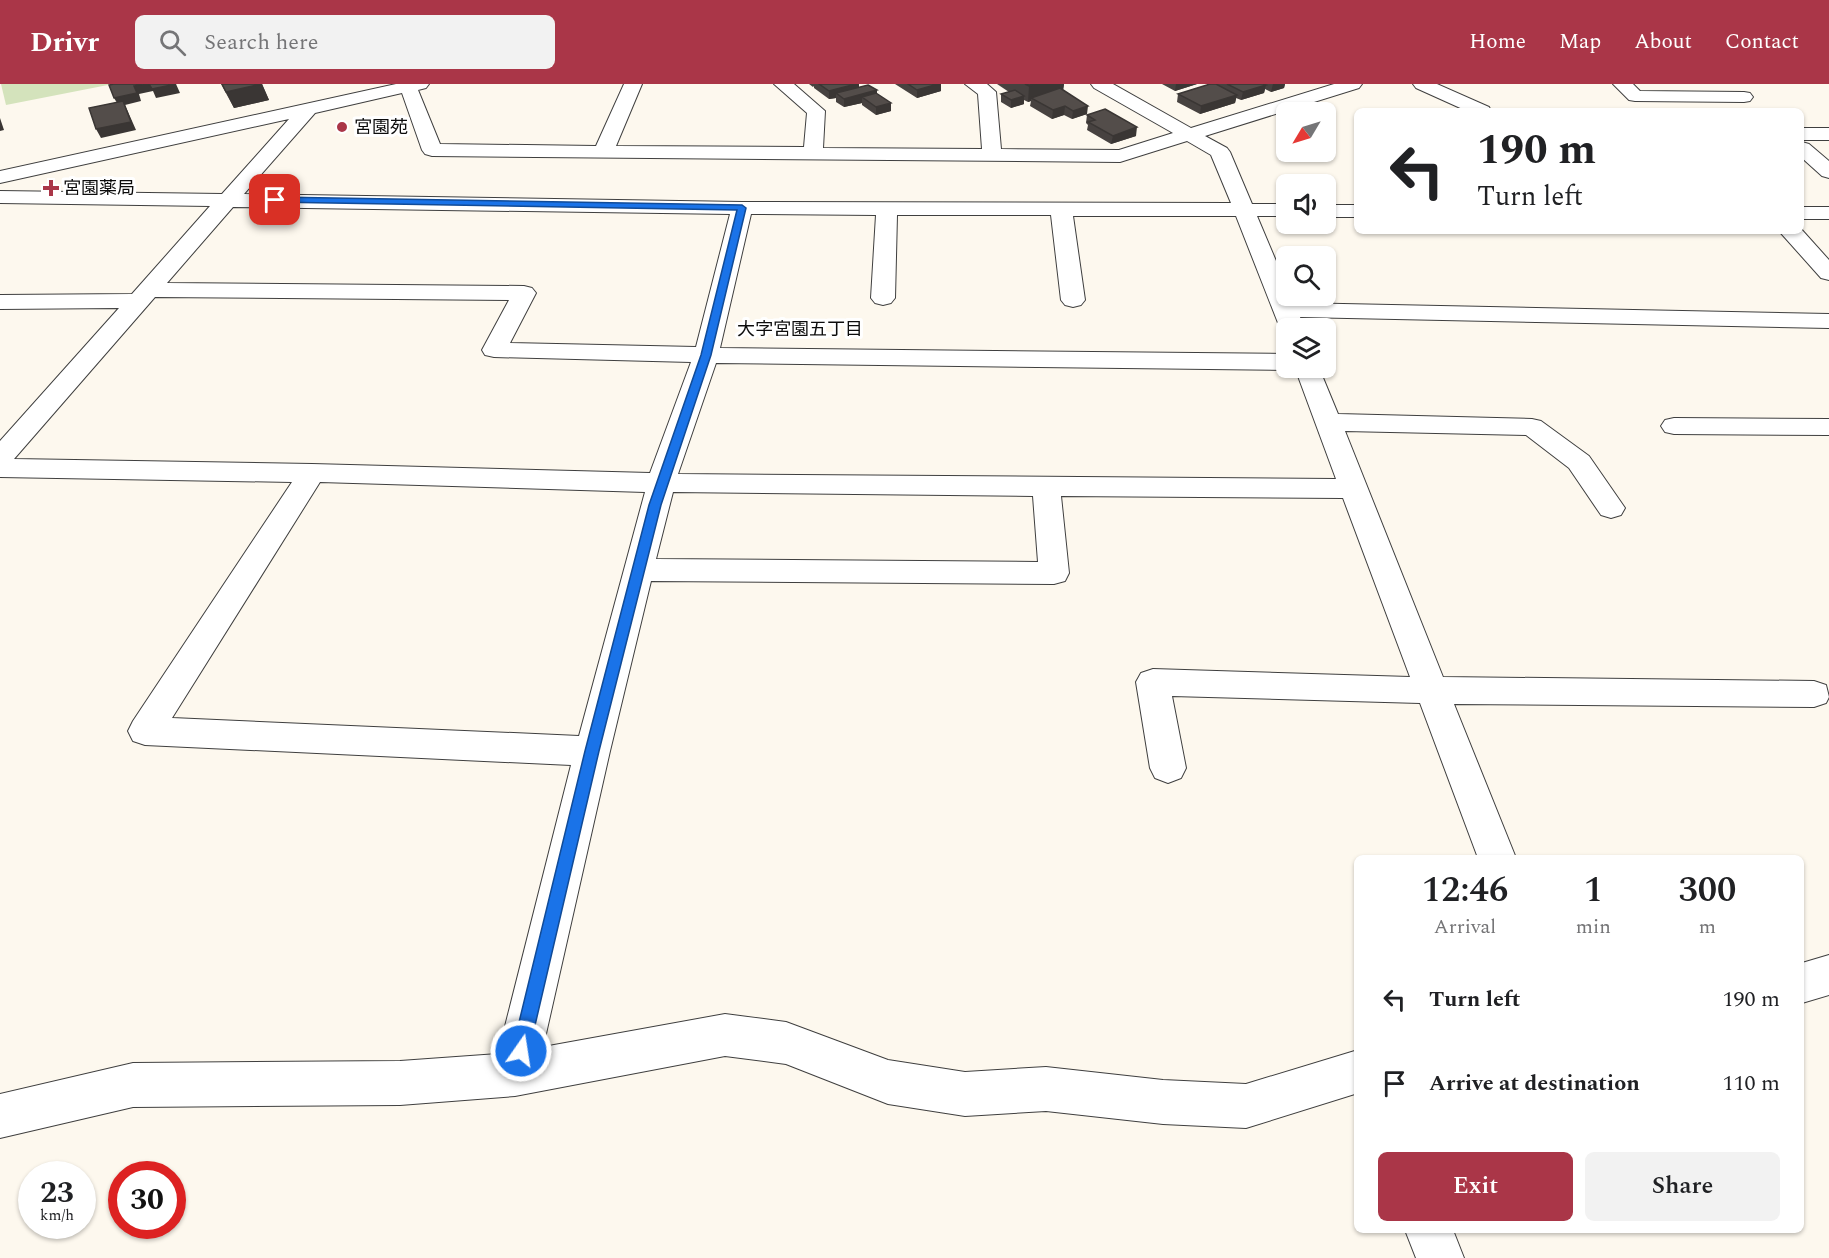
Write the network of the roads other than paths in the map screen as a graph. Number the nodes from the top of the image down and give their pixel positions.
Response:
1 (633, 84) edge
2 (783, 84) edge
3 (974, 84) edge
4 (1100, 84) edge
5 (1284, 84) edge
6 (1353, 84) edge
7 (1422, 84) edge
8 (1622, 84) edge
9 (1729, 84) edge
10 (412, 85) edge
11 (1310, 97) junction
12 (1744, 97) junction
13 (1475, 108) edge
14 (1757, 108) edge
15 (308, 109) junction
16 (1804, 134) edge
17 (1829, 134) edge
18 (1190, 135) junction
19 (1804, 150) edge
20 (603, 152) junction
21 (813, 153) junction
22 (992, 155) junction
23 (1829, 172) edge
24 (0, 177) edge
25 (0, 197) edge
26 (228, 199) junction
27 (742, 208) junction
28 (887, 208) junction
29 (1061, 209) junction
30 (1245, 210) junction
31 (1276, 210) edge
32 (1336, 211) edge
33 (1354, 211) edge
34 (1804, 213) edge
35 (1829, 213) edge
36 (1793, 234) edge
37 (1829, 273) edge
38 (143, 296) junction
39 (883, 298) dead end
40 (1073, 300) dead end
41 (0, 302) edge
42 (1288, 318) edge
43 (1336, 319) edge
44 (1829, 321) edge
45 (706, 355) junction
46 (1276, 362) edge
47 (1311, 378) edge
48 (1328, 422) junction
49 (1674, 426) dead end
50 (1829, 427) edge
51 (0, 458) edge
52 (0, 468) edge
53 (312, 473) junction
54 (661, 483) junction
55 (1046, 487) junction
56 (1354, 489) junction
57 (1611, 508) dead end
58 (639, 570) junction
59 (1432, 690) junction
60 (1814, 694) dead end
61 (592, 751) junction
62 (1168, 768) dead end
63 (1496, 855) edge
64 (1829, 975) edge
65 (1804, 982) edge
66 (1354, 1072) edge
67 (515, 1074) junction
68 (0, 1116) edge
69 (1430, 1233) edge
70 (1440, 1258) edge

1 - 20 street
2 - 21 street
3 - 22 street
4 - 18 street
5 - 11 street
6 - 11 street
7 - 13 street
8 - 12 street
9 - 12 street
10 - 15 street
10 - 20 street
11 - 18 street
12 - 14 street
15 - 24 street
15 - 26 street
16 - 17 street
18 - 22 street
18 - 30 street
19 - 23 street
20 - 21 street
21 - 22 street
25 - 26 street
26 - 27 street
26 - 38 street
27 - 28 street
27 - 45 street
28 - 29 street
28 - 39 street
29 - 30 street
29 - 40 street
30 - 31 street
30 - 42 street
32 - 33 street
34 - 35 street
36 - 37 street
38 - 41 street
38 - 45 street
38 - 51 street
43 - 44 street
45 - 46 street
45 - 54 street
47 - 48 street
48 - 56 street
48 - 57 street
49 - 50 street
52 - 53 street
53 - 54 street
53 - 61 street
54 - 55 street
54 - 58 street
55 - 56 street
55 - 58 street
56 - 59 street
58 - 61 street
59 - 60 street
59 - 62 street
59 - 63 street
61 - 67 street
64 - 65 street
66 - 67 street
67 - 68 street
69 - 70 street

